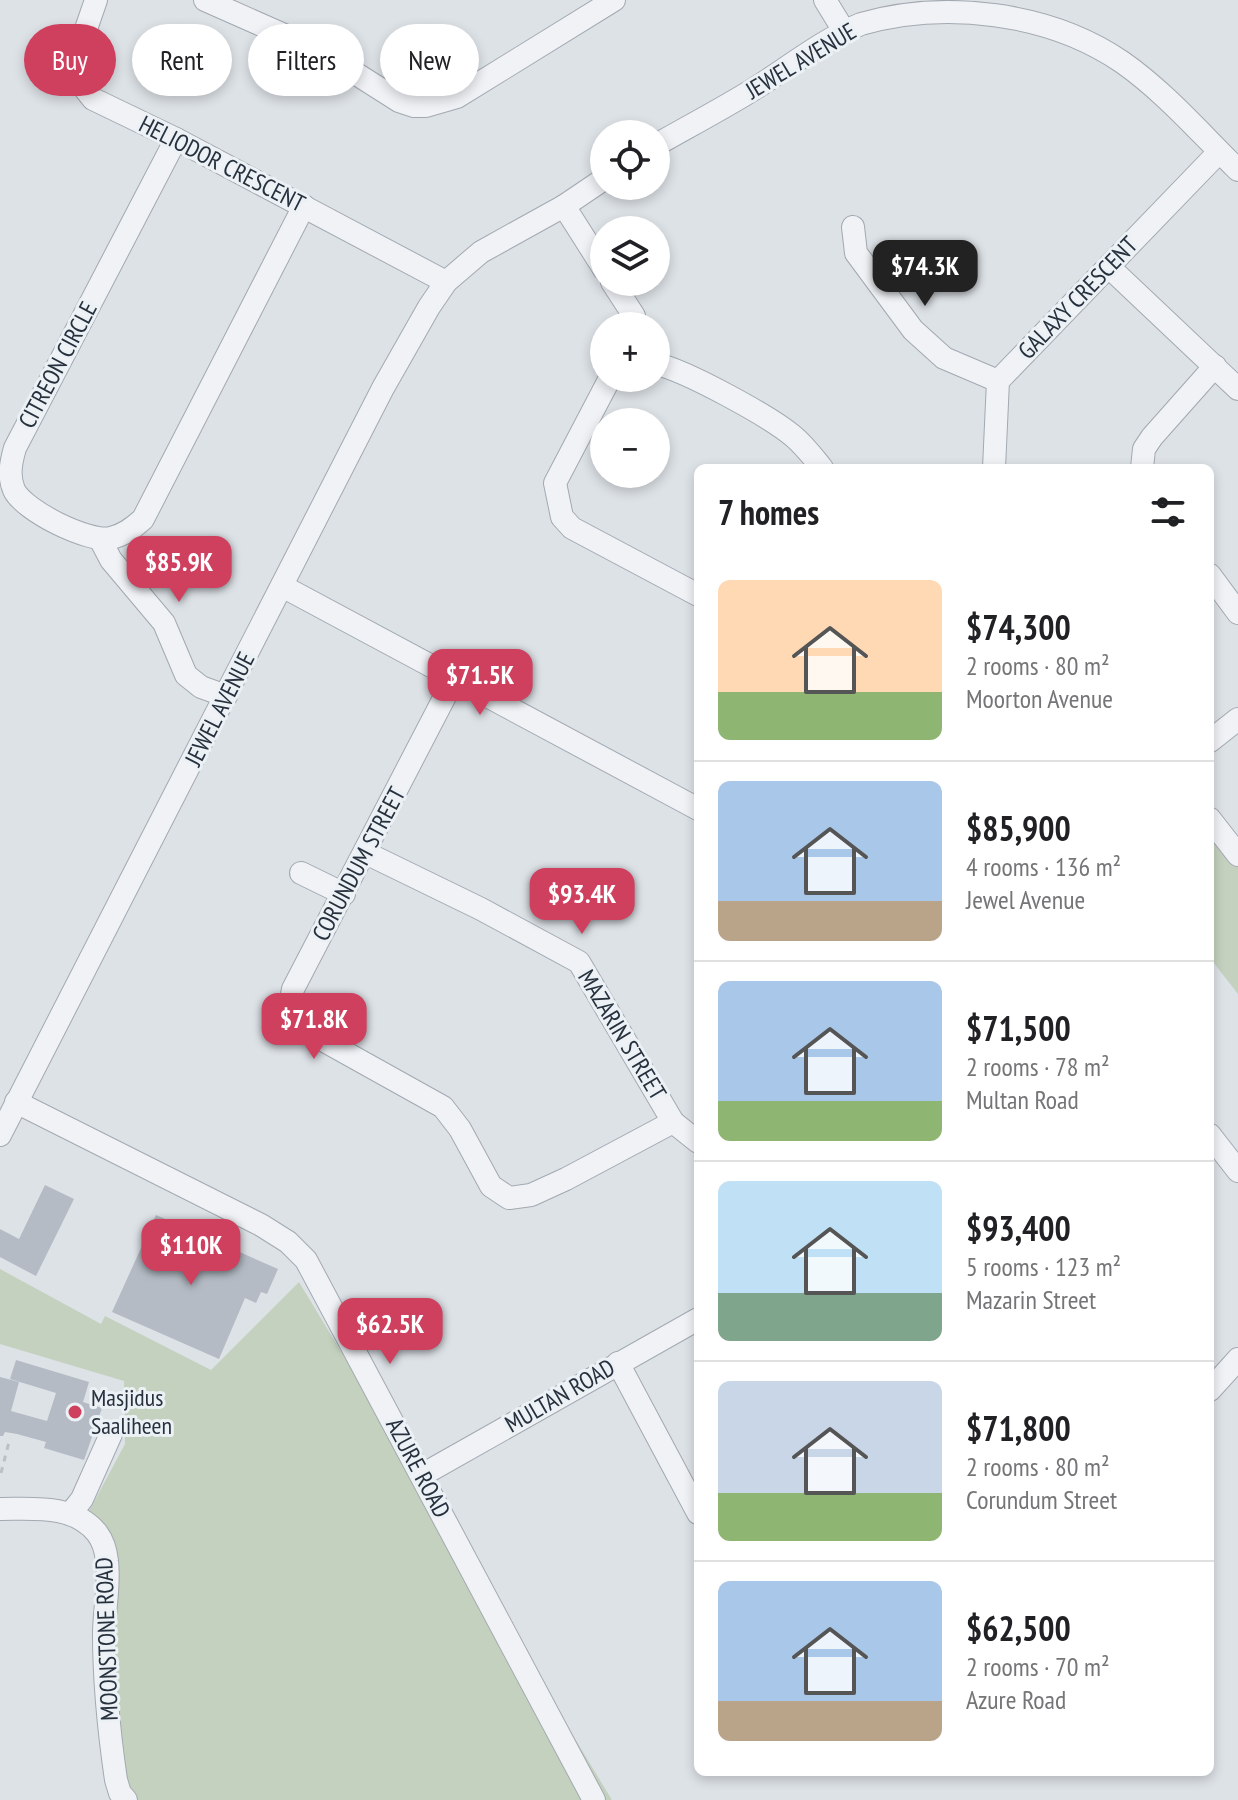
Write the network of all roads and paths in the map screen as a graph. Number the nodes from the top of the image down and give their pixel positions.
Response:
1 (96, 0) edge
2 (205, 0) edge
3 (614, 0) edge
4 (825, 0) edge
5 (1021, 8) edge
6 (844, 31) junction
7 (670, 137) edge
8 (176, 139) junction
9 (1219, 152) junction
10 (1238, 170) edge
11 (590, 188) edge
12 (304, 206) junction
13 (564, 206) junction
14 (853, 227) dead end
15 (590, 247) edge
16 (1109, 267) junction
17 (446, 282) junction
18 (1215, 366) junction
19 (670, 368) edge
20 (998, 381) junction
21 (1238, 389) edge
22 (602, 392) edge
23 (818, 464) edge
24 (994, 464) edge
25 (1142, 464) edge
26 (100, 539) junction
27 (1214, 580) edge
28 (282, 586) junction
29 (694, 593) edge
30 (1238, 613) edge
31 (455, 677) junction
32 (226, 696) junction
33 (1238, 719) edge
34 (1214, 738) edge
35 (694, 807) edge
36 (1214, 824) edge
37 (366, 853) junction
38 (1238, 855) edge
39 (301, 873) dead end
40 (344, 894) junction
41 (16, 1102) junction
42 (673, 1122) junction
43 (0, 1135) edge
44 (694, 1139) edge
45 (1214, 1140) edge
46 (1238, 1171) edge
47 (694, 1321) edge
48 (1238, 1359) edge
49 (618, 1363) junction
50 (1214, 1386) edge
51 (111, 1434) dead end
52 (10, 1438) dead end
53 (1, 1473) edge
54 (422, 1475) junction
55 (694, 1506) edge
56 (0, 1509) edge
57 (71, 1513) junction
58 (126, 1800) edge
59 (594, 1800) edge

1 - 8 street, HELIODOR CRESCENT
2 - 3 street
4 - 6 street
5 - 6 street, JEWEL AVENUE
5 - 9 street, JEWEL AVENUE
6 - 7 street, JEWEL AVENUE
8 - 12 street, HELIODOR CRESCENT
8 - 26 street, CITREON CIRCLE
9 - 10 street, JEWEL AVENUE
9 - 16 street, GALAXY CRESCENT
11 - 13 street, JEWEL AVENUE
12 - 17 street, HELIODOR CRESCENT
12 - 26 street
13 - 15 street
13 - 17 street, JEWEL AVENUE
14 - 20 street
16 - 18 street
16 - 20 street, GALAXY CRESCENT
17 - 28 street, JEWEL AVENUE
18 - 21 street
18 - 25 street
19 - 23 street
20 - 24 street, GALAXY CRESCENT
22 - 29 street
26 - 32 street
27 - 30 street
28 - 31 street
28 - 32 street, JEWEL AVENUE
31 - 35 street
31 - 37 street, CORUNDUM STREET
32 - 41 street, JEWEL AVENUE
33 - 34 street
36 - 38 street
37 - 40 street, CORUNDUM STREET
37 - 42 street, MAZARIN STREET
39 - 40 street
40 - 42 street, CORUNDUM STREET
41 - 43 street, JEWEL AVENUE
41 - 54 street, AZURE ROAD
42 - 44 street, MAZARIN STREET
45 - 46 street
47 - 49 street, MULTAN ROAD
48 - 50 street
49 - 54 street, MULTAN ROAD
49 - 55 street
51 - 57 street
52 - 53 path
54 - 59 street, AZURE ROAD
56 - 57 street
57 - 58 street, MOONSTONE ROAD

